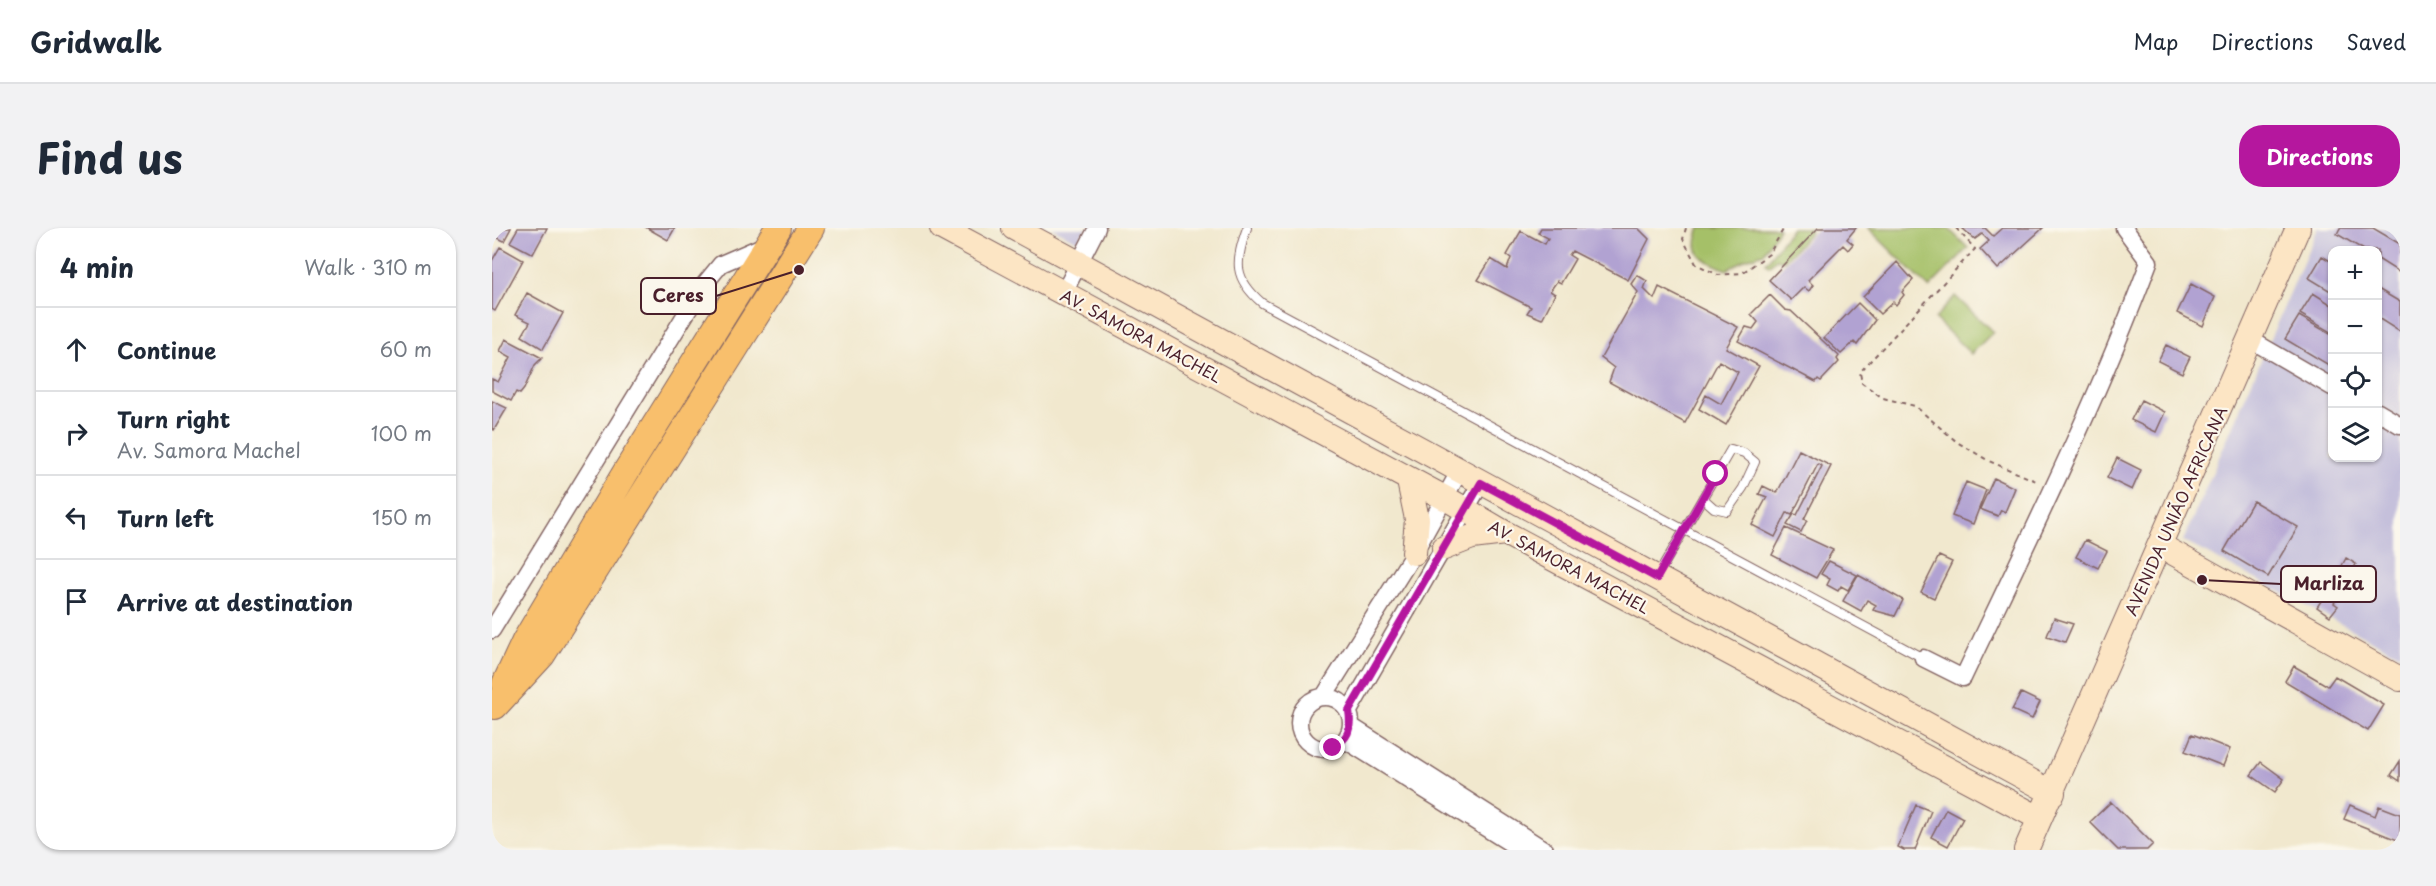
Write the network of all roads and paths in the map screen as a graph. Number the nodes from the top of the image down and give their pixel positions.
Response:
1 (812, 228) edge
2 (942, 228) edge
3 (1014, 228) edge
4 (1097, 228) edge
5 (1247, 228) edge
6 (1686, 228) edge
7 (1784, 228) edge
8 (1956, 228) edge
9 (2124, 228) edge
10 (2298, 228) edge
11 (774, 235) edge
12 (1078, 263) junction
13 (1063, 294) junction
14 (2251, 340) junction
15 (2328, 385) edge
16 (2382, 414) edge
17 (2400, 425) edge
18 (592, 470) junction
19 (627, 470) junction
20 (1470, 477) junction
21 (1409, 481) junction
22 (2036, 481) dead end
23 (1704, 499) junction
24 (1454, 504) junction
25 (1682, 530) junction
26 (1505, 533) junction
27 (2162, 546) junction
28 (1444, 548) junction
29 (1414, 553) junction
30 (1657, 578) junction
31 (492, 630) edge
32 (1923, 658) joint
33 (2400, 680) edge
34 (1324, 696) junction
35 (494, 709) edge
36 (1348, 726) junction
37 (2068, 759) junction
38 (2016, 773) junction
39 (2053, 793) junction
40 (2005, 800) junction
41 (2039, 818) junction
42 (1521, 850) edge
43 (1545, 850) edge
44 (2021, 850) edge
45 (2026, 850) edge

1 - 35 main road
2 - 13 main road, AV. SAMORA MACHEL
3 - 12 main road, AV. SAMORA MACHEL
4 - 12 street
5 - 25 lane
6 - 7 path
8 - 22 path
9 - 32 street
10 - 14 main road, AVENIDA UNIÃO AFRICANA
11 - 18 street
11 - 19 main road
12 - 13 street
12 - 20 main road, AV. SAMORA MACHEL
13 - 21 main road, AV. SAMORA MACHEL
14 - 15 street
14 - 27 main road, AVENIDA UNIÃO AFRICANA
16 - 17 street
18 - 19 street
18 - 31 street
19 - 35 main road
20 - 24 street
20 - 24 street
20 - 30 main road, AV. SAMORA MACHEL
21 - 24 main road, AV. SAMORA MACHEL
21 - 29 main road
23 - 23 lane
23 - 25 lane
24 - 26 main road, AV. SAMORA MACHEL
24 - 28 street
24 - 29 street
25 - 30 lane
25 - 32 lane
26 - 28 main road
26 - 40 main road, AV. SAMORA MACHEL
27 - 33 main road
27 - 37 main road, AVENIDA UNIÃO AFRICANA
28 - 36 street
29 - 34 street
30 - 38 main road, AV. SAMORA MACHEL
34 - 36 street
34 - 36 street
36 - 42 street
36 - 43 street
37 - 38 main road
37 - 39 main road, AVENIDA UNIÃO AFRICANA
38 - 39 main road, AV. SAMORA MACHEL
39 - 41 main road, AVENIDA UNIÃO AFRICANA
40 - 41 main road, AV. SAMORA MACHEL
40 - 44 main road
41 - 45 main road, AVENIDA UNIÃO AFRICANA

